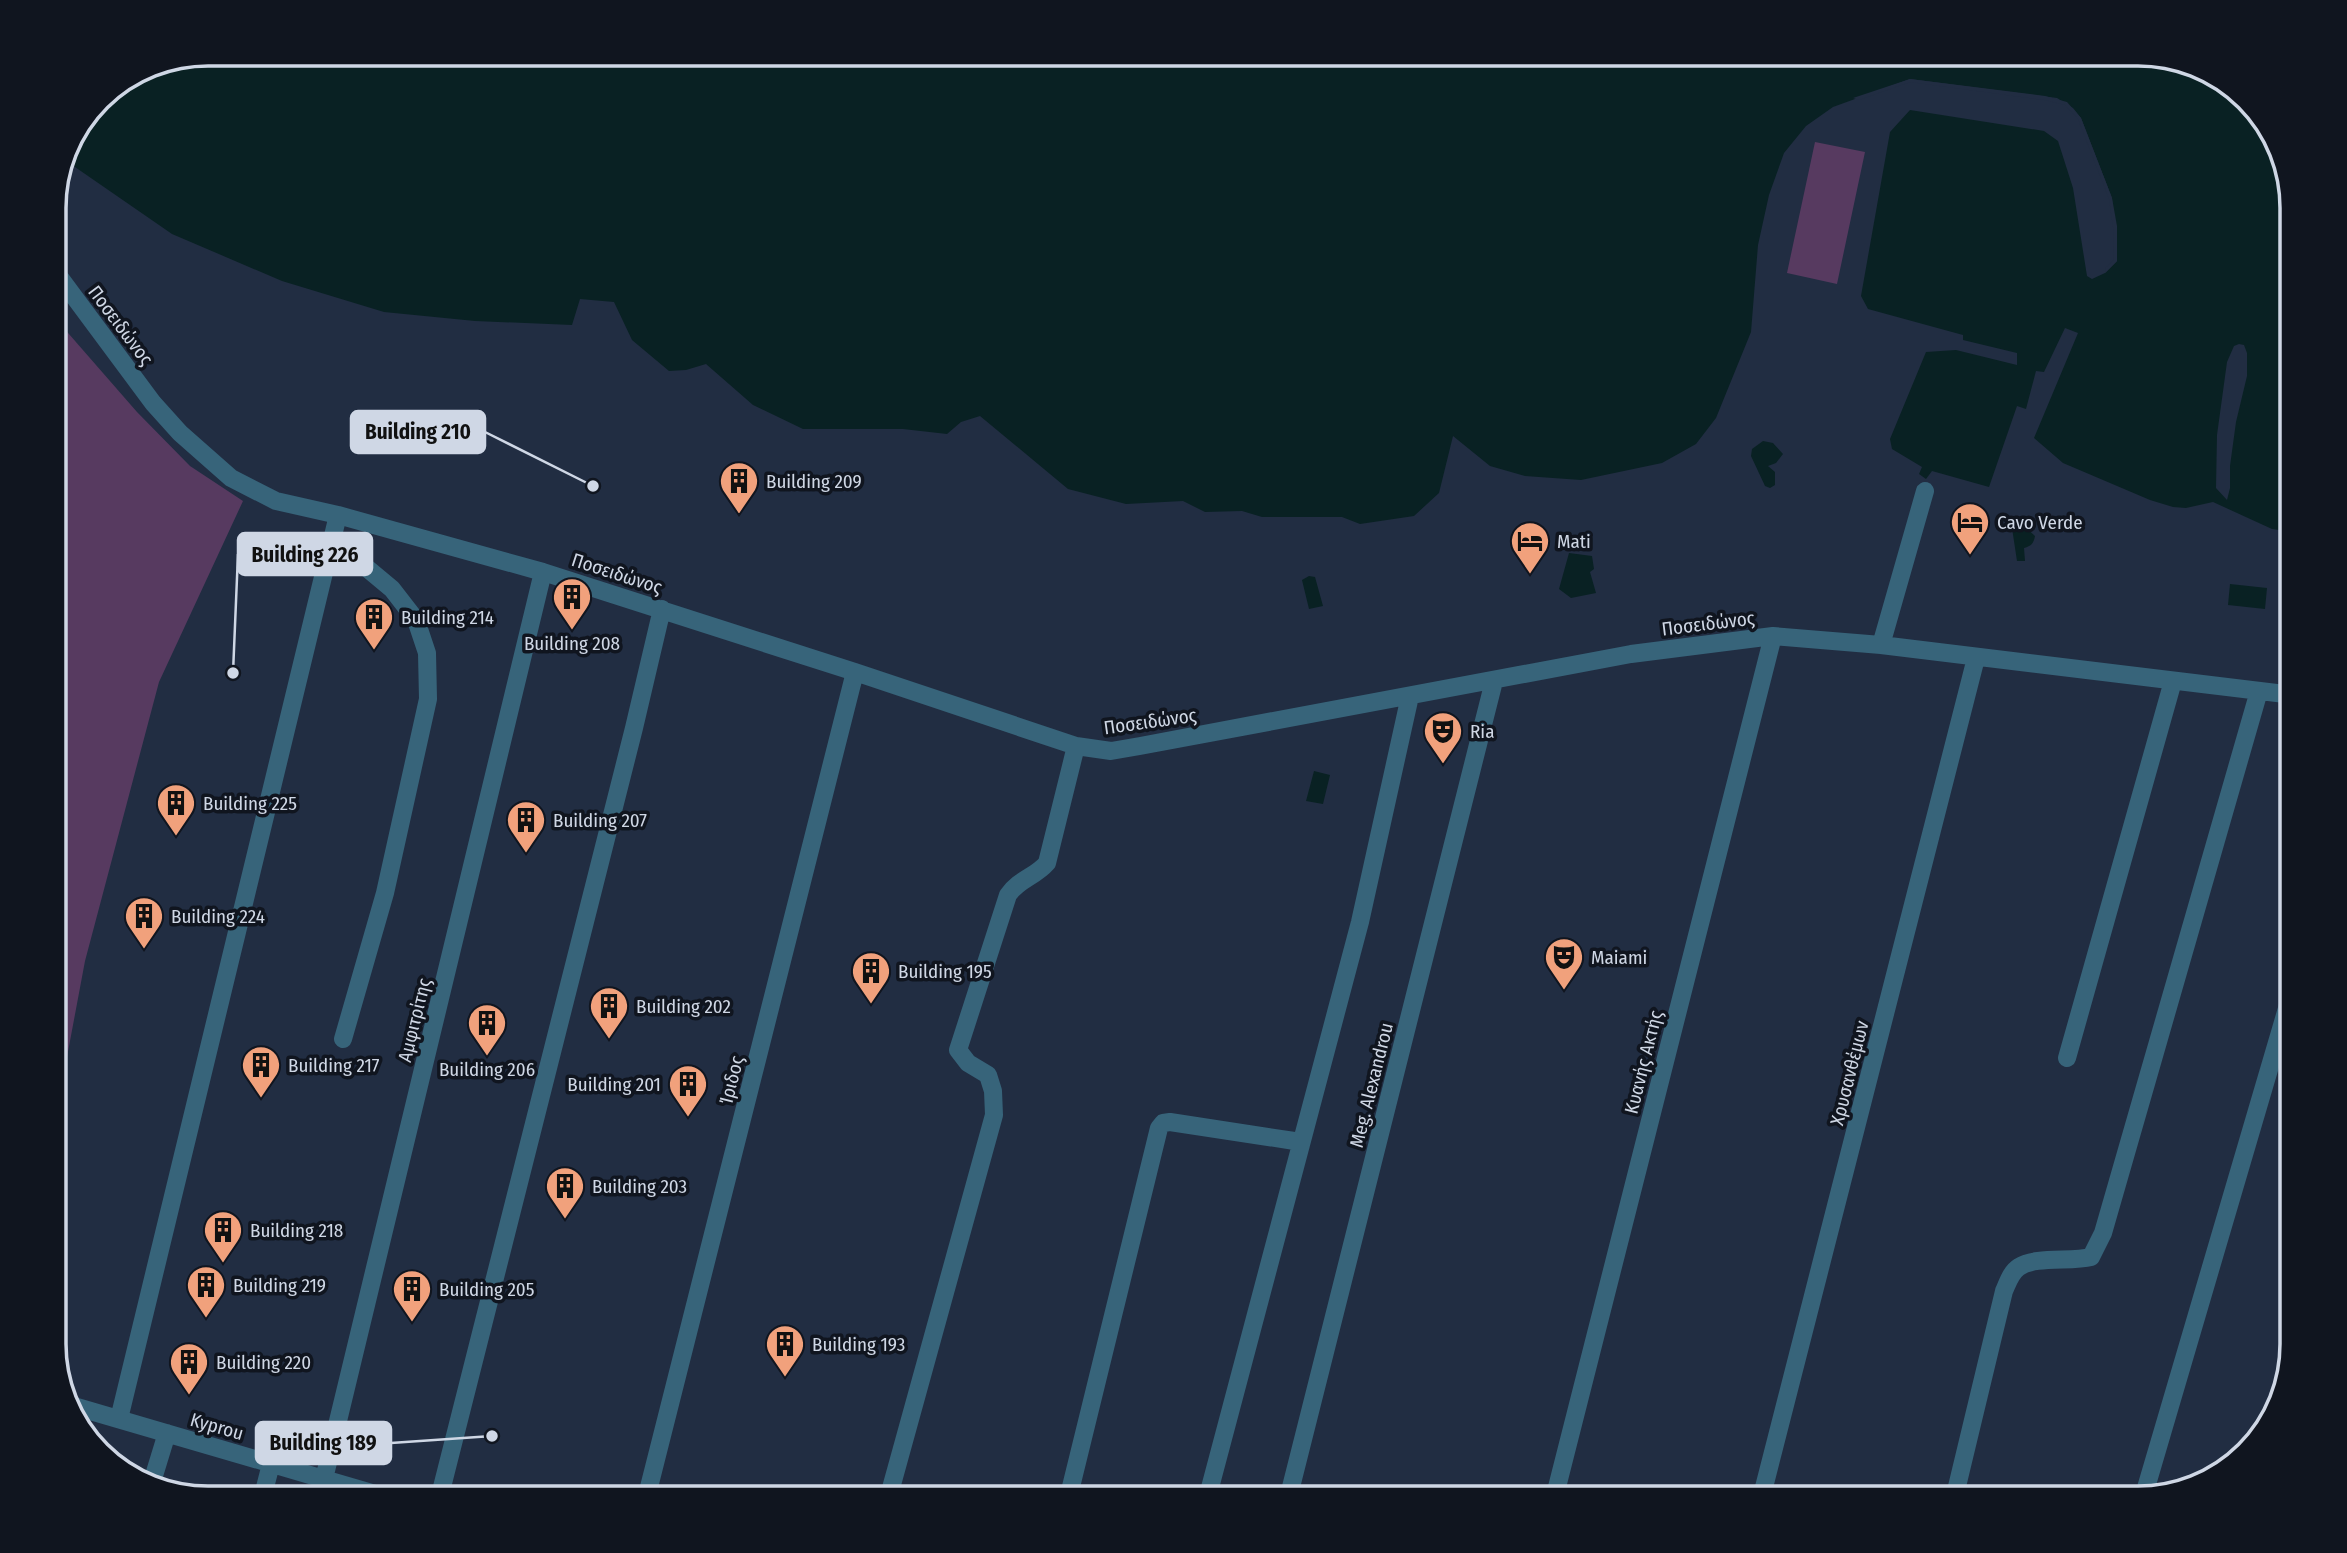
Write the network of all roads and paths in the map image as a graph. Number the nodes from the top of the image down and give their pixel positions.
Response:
1 (67, 287) edge
2 (1925, 491) dead end
3 (338, 515) junction
4 (332, 539) junction
5 (543, 572) junction
6 (662, 609) junction
7 (1773, 636) junction
8 (1881, 645) junction
9 (1976, 658) junction
10 (855, 672) junction
11 (1494, 681) junction
12 (2173, 681) junction
13 (2259, 691) junction
14 (2280, 693) edge
15 (1410, 696) junction
16 (1076, 746) junction
17 (2280, 1032) edge
18 (343, 1039) dead end
19 (2067, 1058) dead end
20 (1301, 1142) junction
21 (82, 1408) edge
22 (119, 1419) junction
23 (167, 1433) junction
24 (271, 1464) junction
25 (154, 1476) edge
26 (324, 1479) junction
27 (265, 1486) edge
28 (348, 1486) edge
29 (442, 1486) edge
30 (649, 1486) edge
31 (892, 1486) edge
32 (1071, 1486) edge
33 (1210, 1486) edge
34 (1291, 1486) edge
35 (1557, 1486) edge
36 (1764, 1486) edge
37 (1957, 1486) edge
38 (2146, 1486) edge

1 - 3 street, Ποσειδώνος
2 - 8 street
3 - 4 street
3 - 5 street, Ποσειδώνος
4 - 18 street
4 - 22 street
5 - 6 street, Ποσειδώνος
5 - 26 street, Αμφιτρίτης
6 - 10 street, Ποσειδώνος
6 - 29 street
7 - 8 street, Ποσειδώνος
7 - 11 street, Ποσειδώνος
7 - 35 street, Κυανής Ακτής
8 - 9 street, Ποσειδώνος
9 - 12 street, Ποσειδώνος
9 - 36 street, Χρυσανθέμων
10 - 16 street, Ποσειδώνος
10 - 30 street, Ίριδος
11 - 15 street, Ποσειδώνος
11 - 34 street, Meg. Alexandrou
12 - 13 street, Ποσειδώνος
12 - 19 street
13 - 14 street, Ποσειδώνος
13 - 37 street
15 - 16 street, Ποσειδώνος
15 - 20 street
16 - 31 street
17 - 38 street
20 - 32 street
20 - 33 street
21 - 22 street, Kyprou
22 - 23 street, Kyprou
23 - 24 street, Kyprou
23 - 25 street
24 - 26 street, Kyprou
24 - 27 street
26 - 28 street, Kyprou

